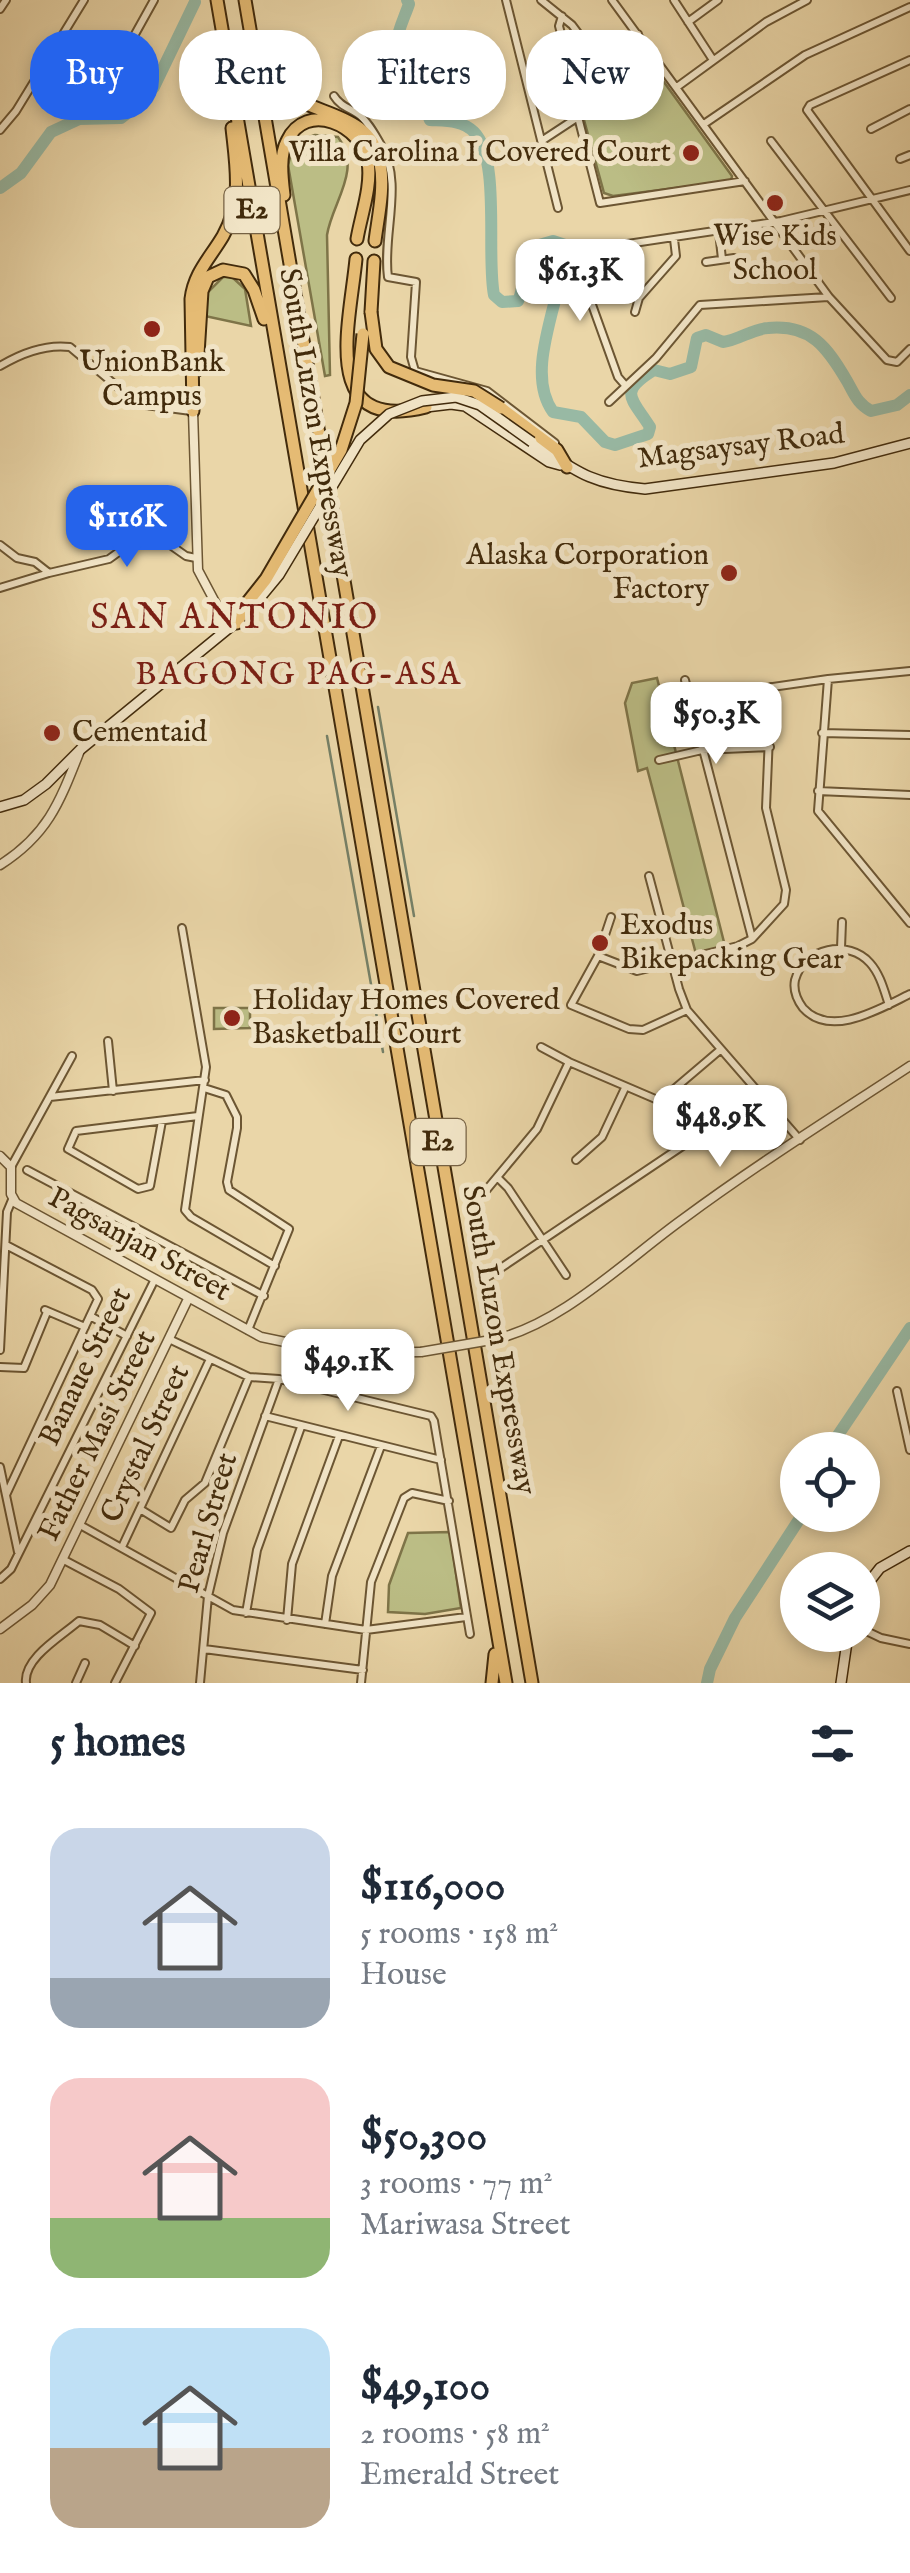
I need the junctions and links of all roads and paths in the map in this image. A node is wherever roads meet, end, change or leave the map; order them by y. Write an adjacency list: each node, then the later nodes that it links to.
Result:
1 (6, 0): 13 (street)
2 (84, 0): 16 (street)
3 (154, 0): 17 (street)
4 (217, 0): 18 (highway, South Luzon Expressway / E2)
5 (246, 0): 47 (highway); 49 (highway, South Luzon Expressway / E2)
6 (506, 0): 34 (street)
7 (541, 0): 14 (street)
8 (612, 0): 19 (street)
9 (674, 0): 15 (street)
10 (718, 0): 15 (street)
11 (808, 0): 20 (street)
12 (910, 7): 31 (street)
13 (0, 9)
14 (562, 16): 14 (street)
15 (688, 22): 20 (street)
16 (65, 30)
17 (137, 30)
18 (223, 30)
19 (635, 30)
20 (713, 60): 23 (street)
21 (910, 60): 40 (street)
22 (664, 70): 23 (street)
23 (676, 87): 31 (street)
24 (30, 88): 33 (street)
25 (334, 96): 64 (street)
26 (910, 110): 32 (street)
27 (232, 120): 66 (highway)
28 (238, 120): 62 (highway, South Luzon Expressway / E2)
29 (575, 120): 34 (street)
30 (579, 120): 38 (street)
31 (704, 124): 38 (street)
32 (871, 128)
33 (0, 130)
34 (543, 140): 41 (street)
35 (771, 141): 42 (street)
36 (910, 155): 37 (street)
37 (900, 159)
38 (745, 181): 43 (street)
39 (910, 190): 40 (street)
40 (870, 199): 42 (street); 51 (street)
41 (558, 208)
42 (822, 211): 43 (street); 59 (street)
43 (772, 221): 44 (street); 58 (street)
44 (719, 232): 45 (street); 54 (street)
45 (674, 238): 48 (street); 60 (street)
46 (357, 239): 49 (highway)
47 (376, 241)
48 (598, 248): 50 (street); 65 (street)
49 (287, 249): 188 (highway, South Luzon Expressway / E2)
50 (574, 252)
51 (910, 252)
52 (734, 258): 54 (street)
53 (356, 259): 68 (highway)
54 (722, 259): 56 (street)
55 (374, 260): 57 (highway)
56 (706, 262)
57 (372, 290): 71 (highway, bridge); 76 (highway, bridge)
58 (830, 296): 61 (street); 65 (street)
59 (891, 298)
60 (635, 312)
61 (910, 348)
62 (277, 361): 66 (highway); 166 (highway, South Luzon Expressway / E2)
63 (0, 366): 69 (street)
64 (425, 376): 68 (street); 71 (street)
65 (625, 385): 67 (street)
66 (193, 396): 69 (highway)
67 (609, 402)
68 (426, 407): 71 (main road)
69 (192, 411): 73 (street)
70 (910, 444): 71 (main road, Magsaysay Road)
71 (570, 469): 76 (main road, Magsaysay Road, bridge)
72 (0, 545): 74 (street)
73 (196, 558): 74 (street); 77 (street)
74 (49, 573): 75 (street)
75 (0, 588)
76 (251, 604): 77 (highway)
77 (235, 624): 87 (main road)
78 (908, 670): 79 (street)
79 (828, 678): 81 (street); 84 (street)
80 (684, 680): 82 (street)
81 (772, 687): 82 (street); 86 (street)
82 (688, 698): 83 (street); 88 (street)
83 (662, 703)
84 (822, 733): 85 (street); 90 (street)
85 (910, 735)
86 (770, 748): 88 (street); 99 (street)
87 (81, 749): 92 (main road); 93 (street)
88 (702, 750): 89 (street); 99 (street)
89 (659, 760)
90 (818, 791): 91 (street); 97 (street)
91 (910, 795)
92 (0, 807)
93 (0, 865)
94 (649, 876): 102 (street)
95 (611, 916): 101 (street)
96 (842, 922): 100 (street)
97 (910, 923)
98 (182, 928): 112 (street)
99 (752, 939): 102 (street)
100 (842, 948): 104 (street); 104 (street)
101 (598, 956): 102 (street); 105 (street)
102 (673, 965): 105 (street)
103 (910, 994): 104 (street)
104 (888, 1005)
105 (687, 1010): 108 (street)
106 (108, 1041): 114 (street)
107 (541, 1047): 110 (street)
108 (720, 1050): 115 (street); 117 (street)
109 (72, 1056): 116 (street)
110 (569, 1062): 113 (street); 126 (street)
111 (909, 1070): 121 (street, Pagsanjan Street)
112 (205, 1084): 114 (street); 118 (street); 131 (street)
113 (626, 1088): 117 (street); 123 (street)
114 (113, 1091): 116 (street)
115 (760, 1094): 120 (street); 121 (street)
116 (50, 1096): 124 (street)
117 (660, 1101): 120 (street)
118 (199, 1116): 119 (street); 131 (street)
119 (162, 1121): 119 (street)
120 (694, 1140): 129 (street)
121 (800, 1140): 139 (street, Pagsanjan Street, bridge)
122 (0, 1156): 124 (street)
123 (576, 1160)
124 (11, 1167): 127 (street)
125 (27, 1170): 135 (street)
126 (497, 1178): 128 (street); 129 (street)
127 (12, 1200): 130 (street); 133 (street, Pagsanjan Street)
128 (478, 1200)
129 (543, 1241): 132 (street); 134 (street)
130 (6, 1244): 137 (street); 142 (street)
131 (275, 1266): 135 (street)
132 (566, 1275)
133 (154, 1278): 136 (street, Pagsanjan Street); 140 (street, Banaue Street)
134 (486, 1278)
135 (264, 1296): 139 (street)
136 (188, 1299): 139 (street, Pagsanjan Street); 141 (street, Father Masi Street)
137 (90, 1316): 138 (street); 140 (street)
138 (85, 1327): 144 (street); 155 (street)
139 (248, 1330)
140 (127, 1336): 161 (street, Banaue Street)
141 (170, 1339): 143 (street); 158 (street, Father Masi Street)
142 (0, 1350)
143 (210, 1359): 145 (street); 157 (street, Crystal Street)
144 (0, 1367)
145 (249, 1376): 146 (street); 157 (street)
146 (279, 1378): 148 (street, Pearl Street); 153 (street)
147 (897, 1391): 152 (street)
148 (265, 1416): 149 (street); 165 (street, Pearl Street)
149 (301, 1428): 150 (street); 167 (street)
150 (340, 1436): 151 (street); 169 (street)
151 (381, 1446): 153 (street); 170 (street)
152 (910, 1450)
153 (441, 1460): 156 (street)
154 (0, 1467): 155 (street)
155 (6, 1495): 161 (street)
156 (448, 1501): 168 (street); 172 (street)
157 (140, 1509): 159 (street, Crystal Street)
158 (80, 1525): 159 (street); 162 (street, Father Masi Street)
159 (122, 1547): 165 (street)
160 (910, 1551): 163 (main road)
161 (18, 1553): 164 (street, Banaue Street)
162 (64, 1560): 171 (street, Father Masi Street); 176 (street)
163 (880, 1568)
164 (0, 1579)
165 (208, 1596): 167 (street); 177 (street, Pearl Street)
166 (494, 1610): 186 (highway); 187 (highway, South Luzon Expressway / E2)
167 (246, 1613): 169 (street)
168 (466, 1617): 172 (street); 173 (street)
169 (286, 1620): 170 (street)
170 (325, 1624): 172 (street)
171 (0, 1629)
172 (366, 1630): 180 (street)
173 (470, 1634)
174 (880, 1637): 175 (street)
175 (910, 1644)
176 (136, 1646): 181 (street); 183 (street)
177 (204, 1650): 180 (street); 184 (street, Pearl Street)
178 (846, 1652): 189 (main road)
179 (86, 1663): 182 (street)
180 (362, 1670): 185 (street)
181 (26, 1683)
182 (76, 1683)
183 (115, 1683)
184 (200, 1683)
185 (360, 1683)
186 (492, 1683)
187 (506, 1683)
188 (535, 1683)
189 (841, 1683)

